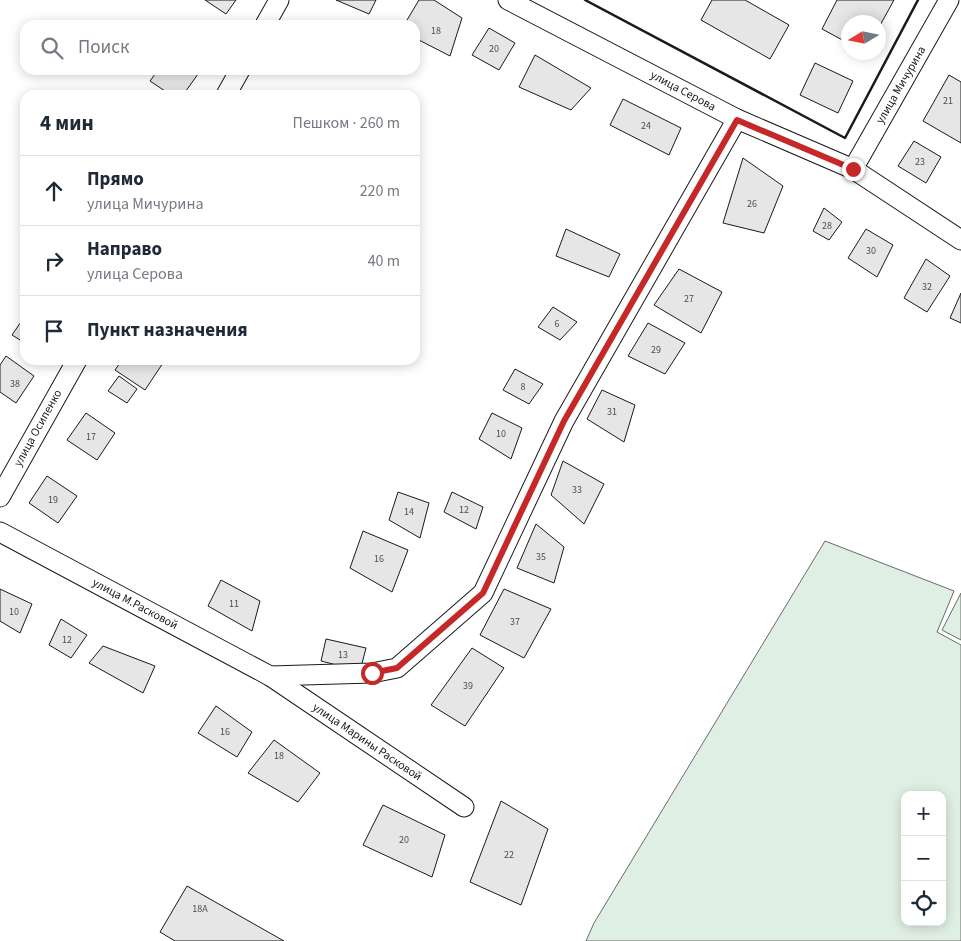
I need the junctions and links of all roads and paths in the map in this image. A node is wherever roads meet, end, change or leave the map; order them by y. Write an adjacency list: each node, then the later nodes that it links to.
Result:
1 (279, 0): 4 (street)
2 (508, 0): 7 (street, улица Серова)
3 (949, 0): 8 (street, улица Мичурина)
4 (268, 20)
5 (237, 75): 6 (street)
6 (229, 90)
7 (737, 120): 8 (street, улица Серова); 13 (street)
8 (853, 169): 9 (street, улица Серова)
9 (961, 240)
10 (74, 365): 11 (street, улица Осипенко)
11 (0, 497)
12 (0, 532): 13 (street, улица М.Расковой)
13 (270, 676): 14 (street, улица Марины Расковой)
14 (464, 807)

